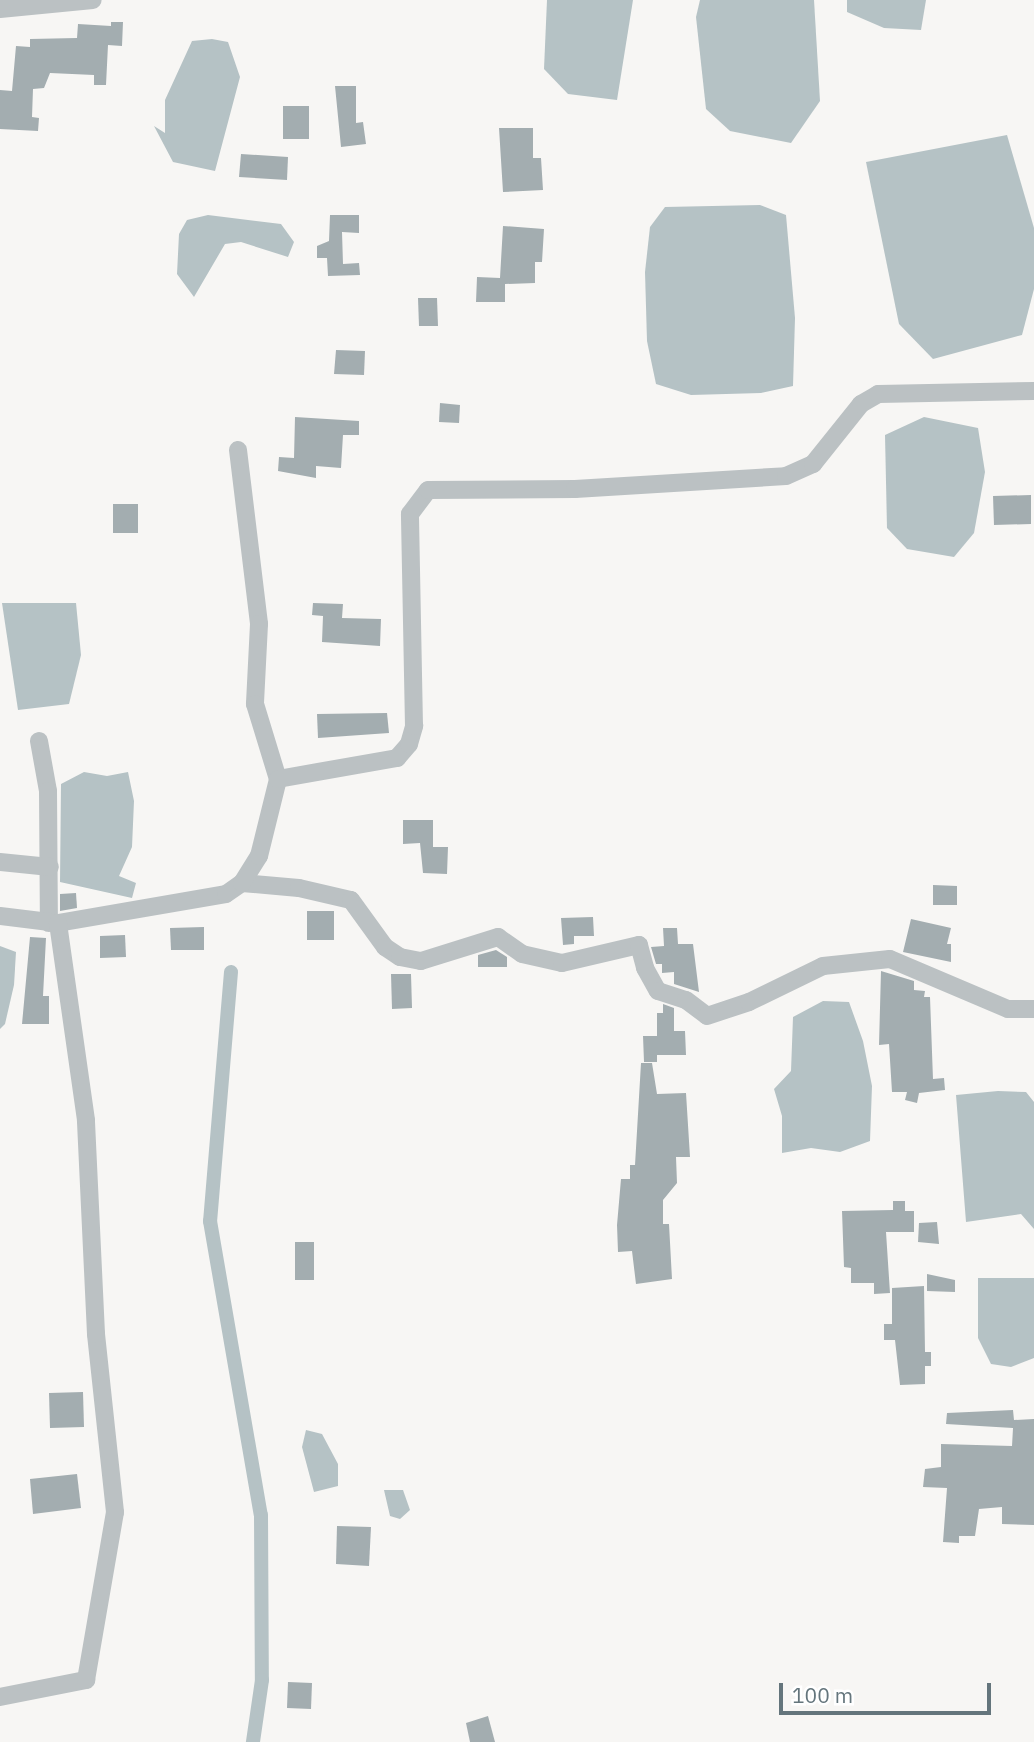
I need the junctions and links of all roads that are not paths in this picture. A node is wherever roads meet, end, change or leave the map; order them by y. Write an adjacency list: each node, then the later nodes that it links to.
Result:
1 (93, 0): 2 (street)
2 (0, 9)
3 (1034, 391): 6 (street)
4 (238, 450): 6 (street)
5 (38, 741): 8 (street)
6 (278, 779): 9 (street)
7 (0, 862): 8 (street)
8 (50, 867): 11 (street)
9 (242, 883): 11 (street); 12 (street)
10 (0, 916): 11 (street)
11 (54, 923): 13 (street)
12 (1034, 1009)
13 (0, 1697)

